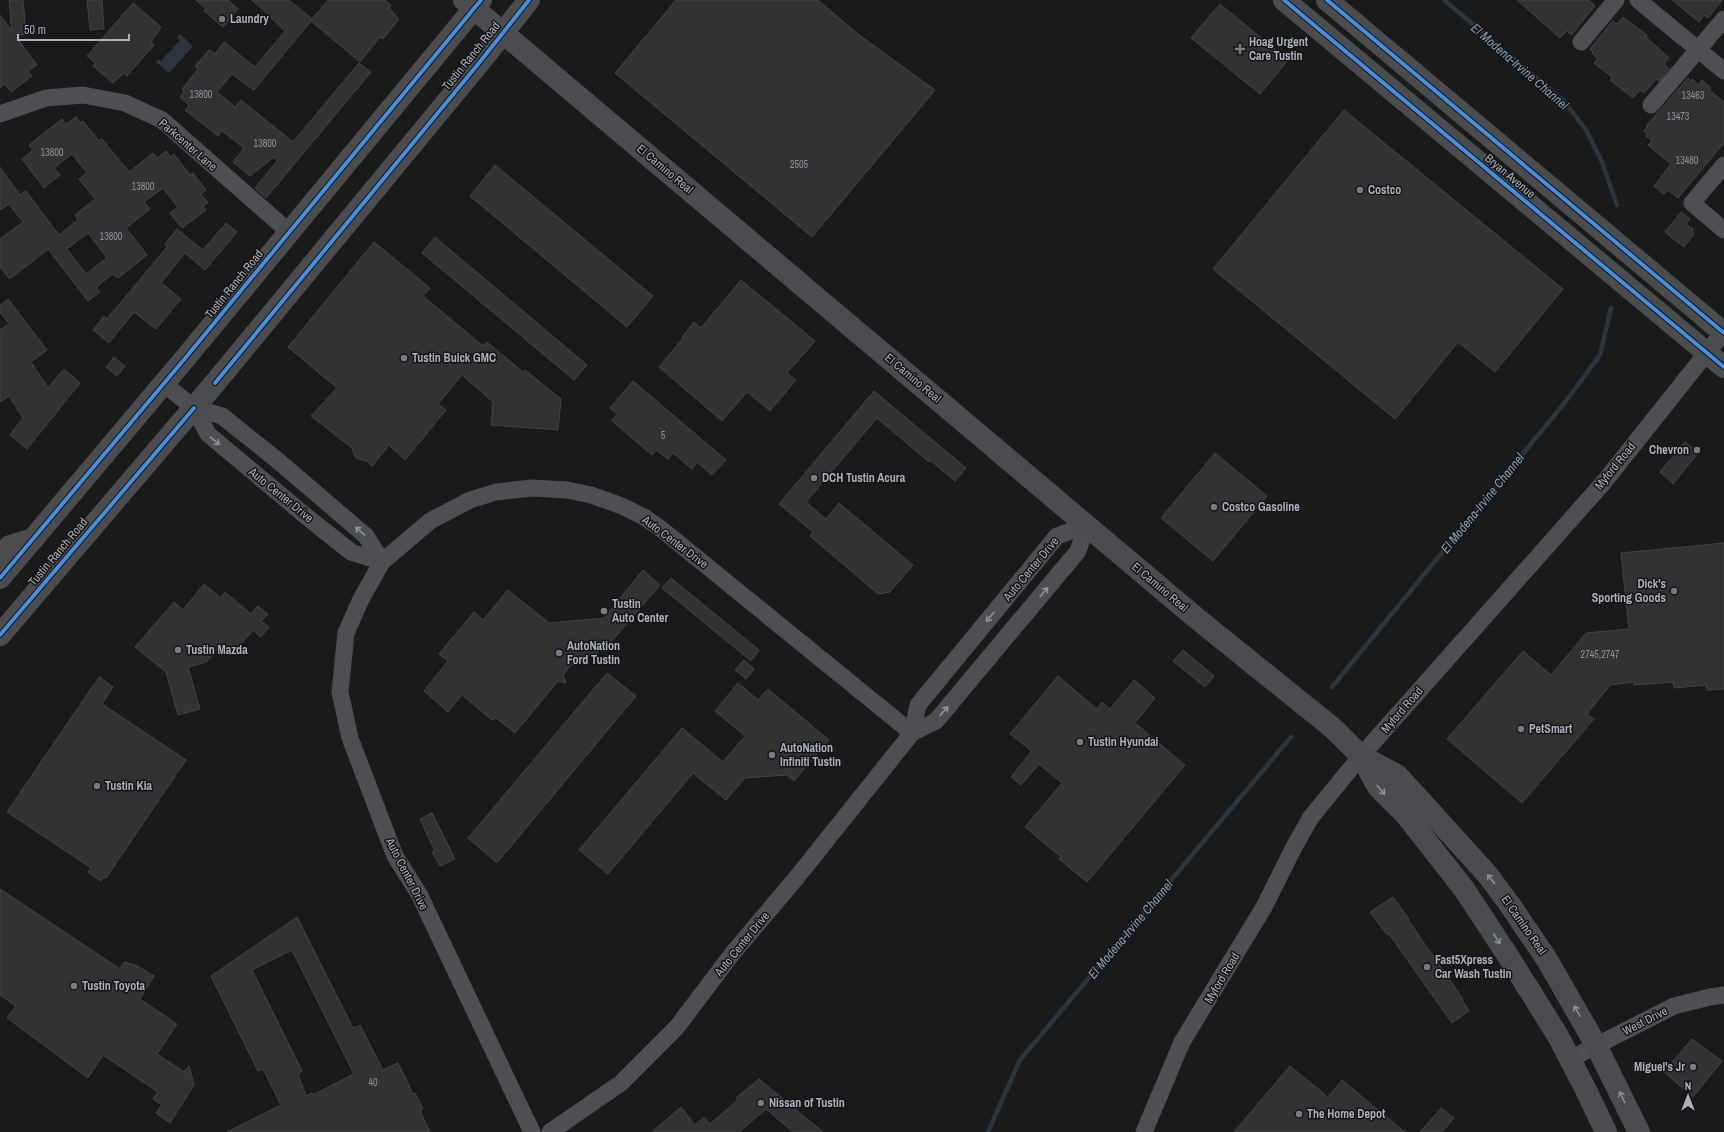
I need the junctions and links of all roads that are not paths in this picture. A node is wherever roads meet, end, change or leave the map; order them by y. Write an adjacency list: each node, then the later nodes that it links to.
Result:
1 (529, 0): 8 (main road, Tustin Ranch Road)
2 (1284, 0): 18 (main road, Bryan Avenue)
3 (1327, 0): 17 (main road, Bryan Avenue)
4 (1616, 0): 9 (street)
5 (1638, 0): 10 (street)
6 (473, 3): 8 (main road, El Camino Real); 16 (main road, Tustin Ranch Road)
7 (1724, 19): 10 (street)
8 (503, 33): 21 (main road, Tustin Ranch Road); 22 (main road, El Camino Real)
9 (1581, 42)
10 (1698, 49): 11 (street); 12 (street)
11 (1724, 71)
12 (1651, 105)
13 (0, 114): 16 (street, Parkcenter Lane)
14 (1724, 165): 15 (street)
15 (1724, 230)
16 (289, 232): 20 (main road, Tustin Ranch Road)
17 (1724, 332): 18 (street, Myford Road)
18 (1706, 352): 19 (main road, Bryan Avenue); 29 (street, Myford Road)
19 (1724, 367)
20 (164, 384): 21 (street, Auto Center Drive); 23 (main road, Tustin Ranch Road)
21 (194, 408): 25 (street, Auto Center Drive, one-way to 21); 25 (street, Auto Center Drive, one-way to 25); 27 (main road, Tustin Ranch Road)
22 (1087, 525): 28 (street, Auto Center Drive, one-way to 22); 28 (street, Auto Center Drive, one-way to 28); 29 (main road, El Camino Real)
23 (33, 539): 24 (highway); 26 (main road, Tustin Ranch Road)
24 (0, 555)
25 (382, 562): 28 (street, Auto Center Drive); 33 (street, Auto Center Drive)
26 (0, 578)
27 (0, 635)
28 (912, 733): 34 (street, Auto Center Drive)
29 (1361, 756): 31 (main road, El Camino Real, one-way to 29); 32 (main road, El Camino Real, one-way to 32); 35 (street, Myford Road)
30 (1724, 995): 31 (street, West Drive)
31 (1596, 1045): 32 (street, West Drive); 37 (main road, El Camino Real, one-way to 31)
32 (1570, 1059): 36 (main road, El Camino Real)
33 (532, 1132)
34 (550, 1132)
35 (1144, 1132)
36 (1606, 1132)
37 (1639, 1132)

